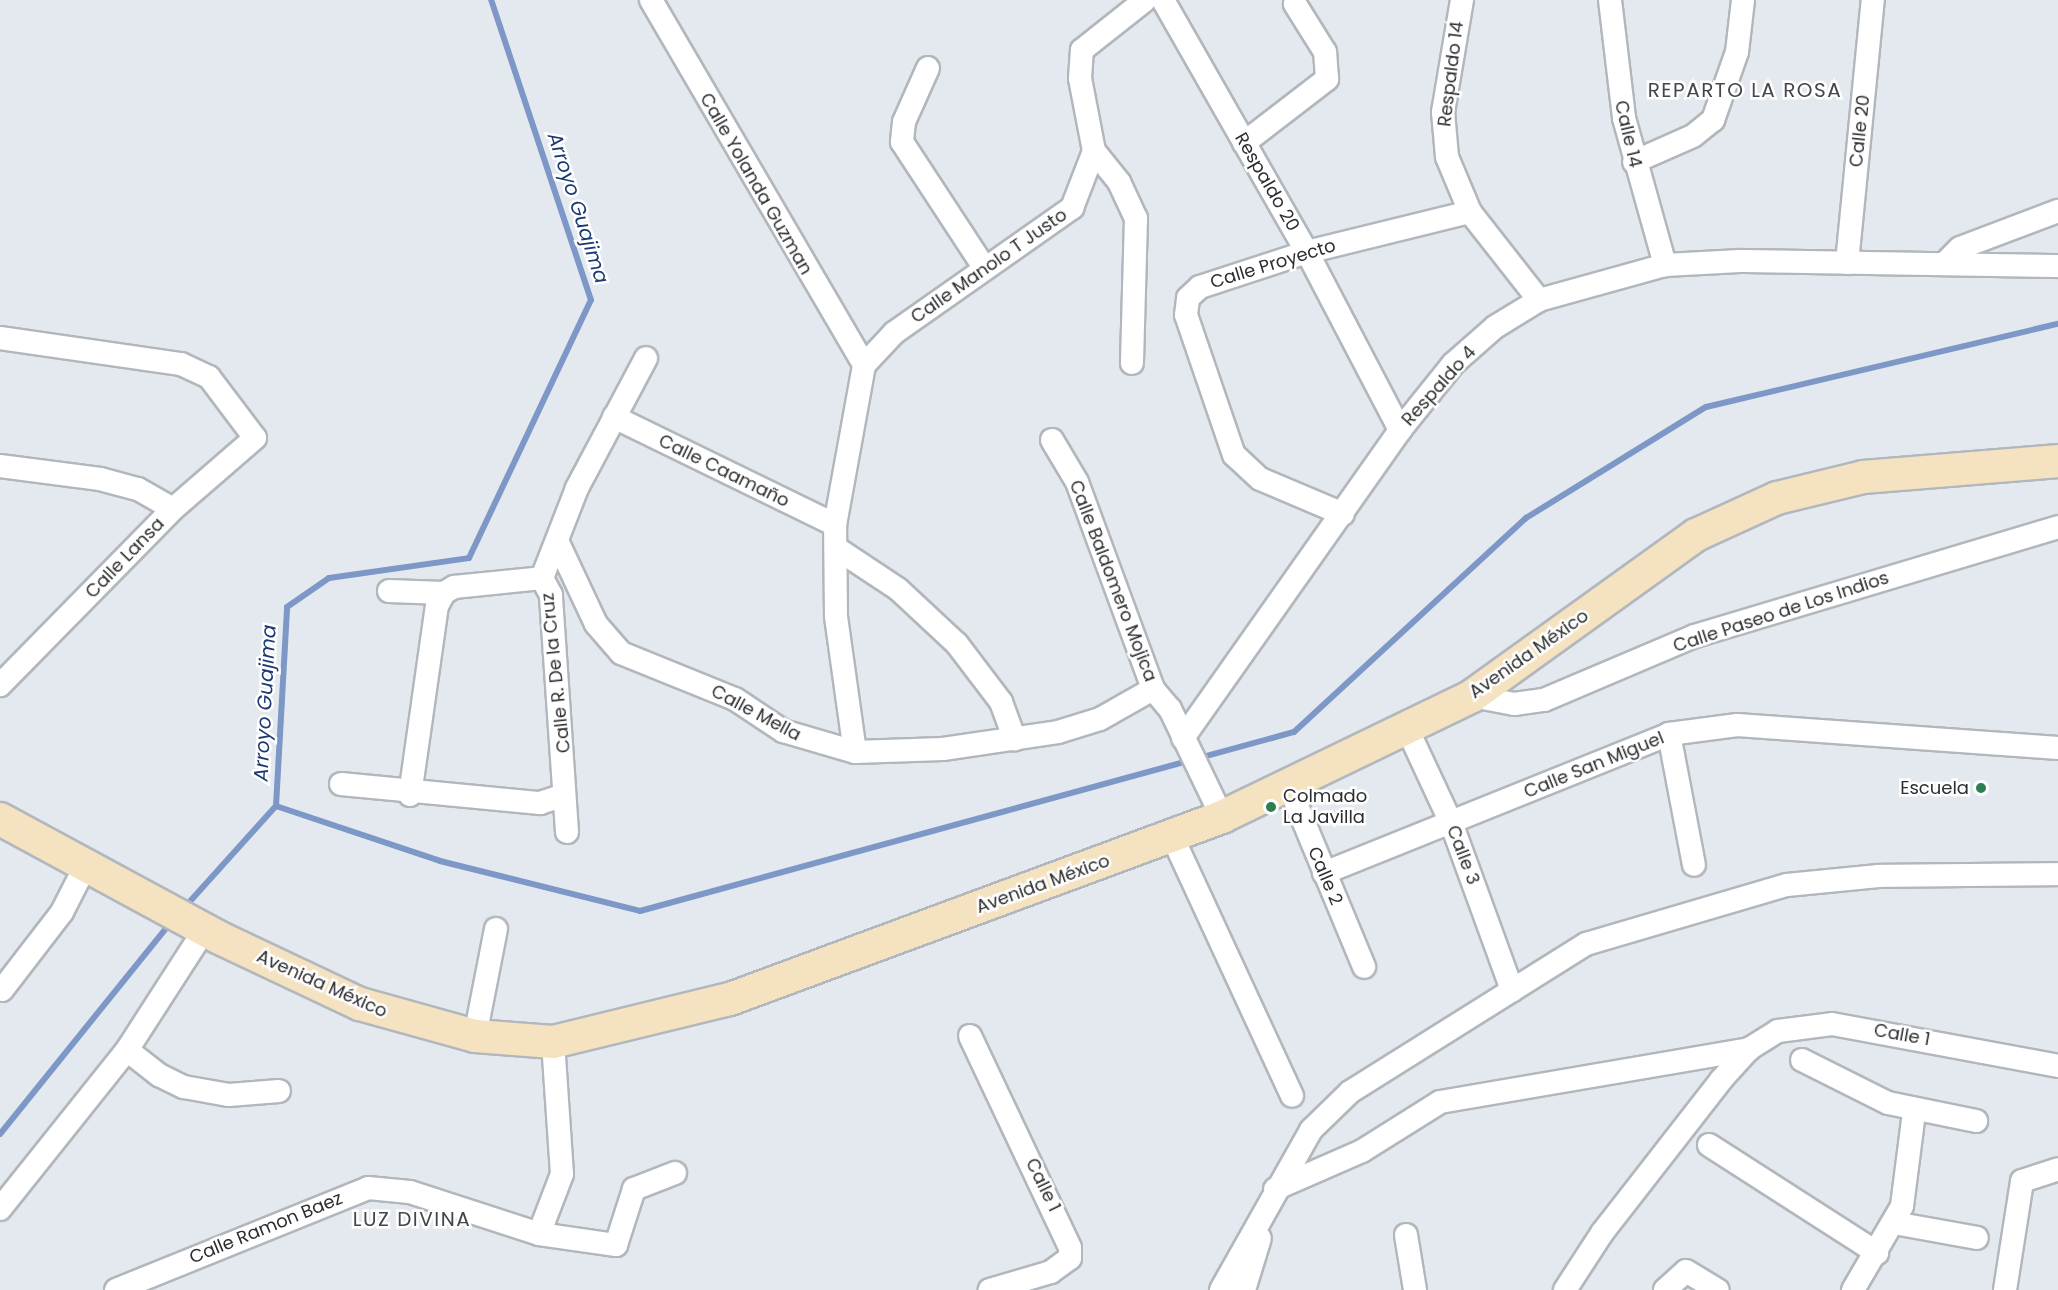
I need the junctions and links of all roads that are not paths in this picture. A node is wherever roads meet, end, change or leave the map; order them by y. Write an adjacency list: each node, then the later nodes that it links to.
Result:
1 (651, 0): 25 (street, Calle Yolanda Guzman)
2 (1144, 0): 11 (street)
3 (1163, 0): 10 (street, Respaldo 20)
4 (1462, 0): 14 (street, Respaldo 14)
5 (1610, 0): 12 (street, Calle 14)
6 (1743, 0): 12 (street)
7 (1873, 0): 16 (street, Calle 20)
8 (1295, 4): 10 (street)
9 (928, 68): 19 (street)
10 (1244, 143): 15 (street, Respaldo 20)
11 (1094, 151): 19 (street, Calle Manolo T Justo); 24 (street)
12 (1634, 162): 18 (street, Calle 14)
13 (2058, 211): 17 (street)
14 (1470, 212): 15 (street, Calle Proyecto); 21 (street, Respaldo 14)
15 (1307, 252): 27 (street, Respaldo 20); 32 (street, Calle Proyecto)
16 (1847, 262): 17 (street, Respaldo 4); 18 (street, Respaldo 4)
17 (1945, 263): 20 (street, Respaldo 4)
18 (1665, 265): 21 (street, Respaldo 4)
19 (983, 266): 25 (street, Calle Manolo T Justo)
20 (2053, 266)
21 (1539, 300): 27 (street, Respaldo 4)
22 (0, 338): 31 (street, Calle Lansa)
23 (646, 358): 26 (street, Calle R. De la Cruz)
24 (1132, 363)
25 (864, 366): 33 (street)
26 (614, 417): 33 (street, Calle Caamaño); 35 (street, Calle R. De la Cruz)
27 (1400, 430): 32 (street, Respaldo 4)
28 (1052, 440): 41 (street, Calle Baldomero Mojica)
29 (2058, 461): 42 (street, Avenida México)
30 (0, 466): 31 (street)
31 (173, 508): 40 (street, Calle Lansa)
32 (1342, 514): 45 (street, Respaldo 4)
33 (835, 525): 36 (street)
34 (2058, 527): 42 (street, Calle Paseo de Los Indios)
35 (559, 545): 37 (street, Calle R. De la Cruz); 48 (street, Calle Mella)
36 (836, 548): 46 (street); 48 (street)
37 (542, 578): 39 (street); 52 (street, Calle R. De la Cruz)
38 (389, 591): 39 (street)
39 (444, 593): 51 (street)
40 (0, 685)
41 (1153, 688): 45 (street, Calle Baldomero Mojica); 46 (street, Calle Mella)
42 (1472, 696): 43 (street, Avenida México)
43 (1405, 724): 50 (street, Avenida México); 55 (street, Calle 3)
44 (1669, 734): 47 (street, Calle San Miguel); 55 (street, Calle San Miguel); 59 (street)
45 (1183, 738): 53 (street, Calle Baldomero Mojica)
46 (1015, 740): 48 (street, Calle Mella)
47 (2058, 748)
48 (855, 752)
49 (341, 784): 51 (street)
50 (1288, 784): 53 (street, Avenida México); 60 (street, Calle 2)
51 (410, 795): 52 (street)
52 (564, 795): 56 (street, Calle R. De la Cruz)
53 (1222, 817): 57 (street, Avenida México)
54 (0, 819): 58 (street, Avenida México)
55 (1452, 825): 60 (street, Calle San Miguel); 66 (street, Calle 3)
56 (567, 832)
57 (1172, 836): 69 (street, Avenida México); 75 (street)
58 (87, 863): 63 (street, Avenida México); 65 (street)
59 (1694, 865)
60 (1324, 873): 64 (street, Calle 2)
61 (2058, 874): 66 (street)
62 (496, 929): 67 (street)
63 (212, 933): 67 (street, Avenida México); 71 (street)
64 (1364, 967)
65 (2, 990)
66 (1512, 990): 81 (street)
67 (475, 1036): 69 (street, Avenida México)
68 (970, 1036): 89 (street, Calle 1)
69 (553, 1042): 84 (street)
70 (1749, 1049): 73 (street, Calle 1); 81 (street); 93 (street)
71 (127, 1050): 74 (street); 82 (street)
72 (1802, 1060): 76 (street)
73 (2058, 1066)
74 (279, 1091)
75 (1292, 1096)
76 (1914, 1112): 77 (street); 83 (street)
77 (1976, 1121)
78 (1709, 1144): 87 (street)
79 (2058, 1169): 97 (street)
80 (675, 1173): 84 (street, Calle Ramon Baez)
81 (1276, 1185): 90 (street); 91 (street)
82 (0, 1209)
83 (1894, 1223): 86 (street); 87 (street)
84 (539, 1234): 88 (street, Calle Ramon Baez)
85 (1406, 1235): 92 (street)
86 (1977, 1238)
87 (1877, 1253): 96 (street)
88 (116, 1290)
89 (990, 1290)
90 (1221, 1290)
91 (1244, 1290)
92 (1415, 1290)
93 (1565, 1290)
94 (1665, 1290): 95 (street)
95 (1718, 1290)
96 (1853, 1290)
97 (2005, 1290)

